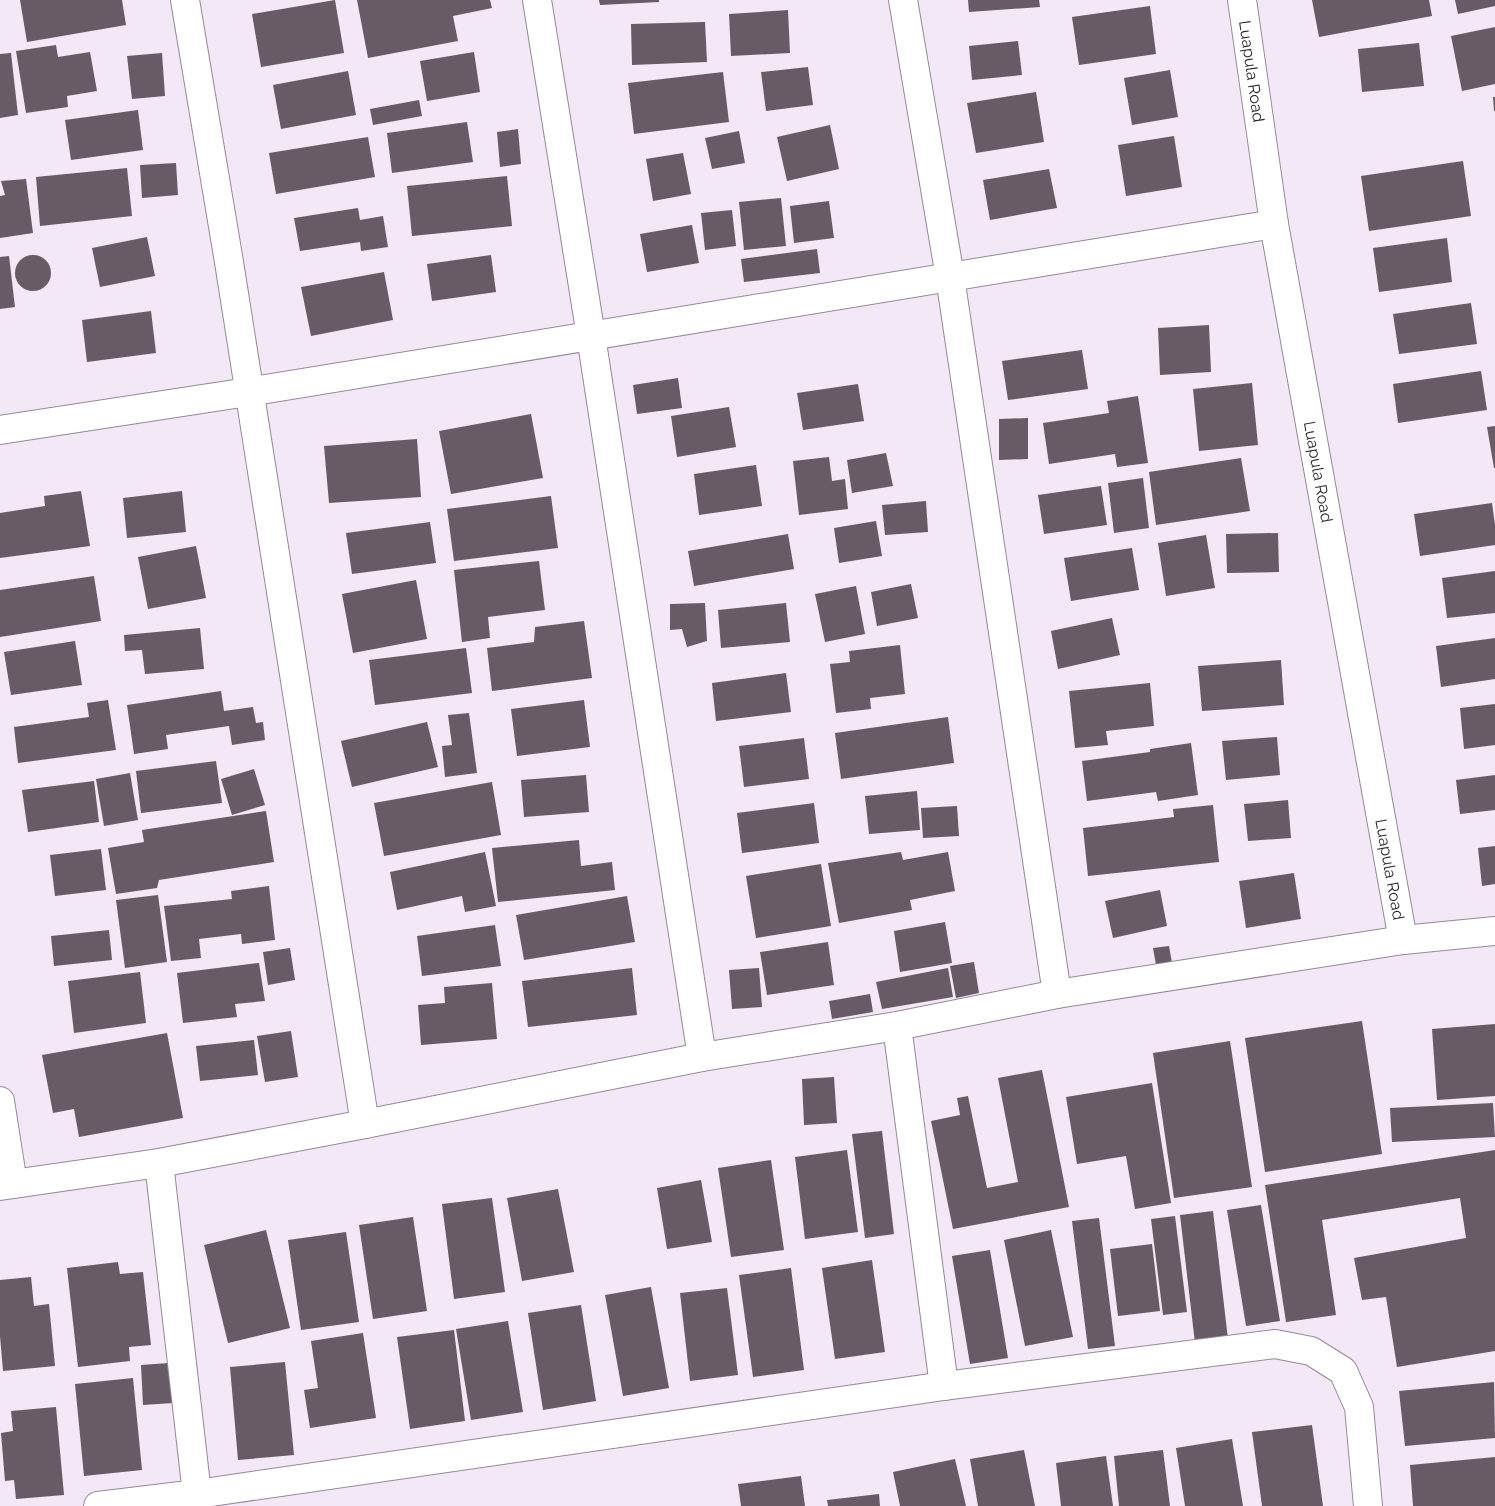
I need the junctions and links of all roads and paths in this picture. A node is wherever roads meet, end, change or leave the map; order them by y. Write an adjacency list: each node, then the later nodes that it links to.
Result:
1 (185, 0): 8 (street)
2 (537, 0): 7 (street)
3 (903, 0): 6 (street)
4 (1242, 0): 5 (street, Luapula Road)
5 (1274, 224): 6 (street); 11 (street, Luapula Road)
6 (950, 277): 7 (street); 12 (street)
7 (591, 336): 8 (street); 14 (street)
8 (248, 392): 9 (street); 16 (street)
9 (0, 430)
10 (1495, 931): 11 (street)
11 (1402, 940): 12 (street)
12 (1057, 994): 13 (street)
13 (897, 1026): 14 (street); 19 (street)
14 (702, 1057): 16 (street)
15 (0, 1101): 18 (street)
16 (365, 1124): 17 (street)
17 (159, 1163): 18 (street); 20 (street)
18 (6, 1185)
19 (944, 1386): 20 (street); 22 (street)
20 (197, 1494): 21 (street)
21 (98, 1506)
22 (1368, 1506)

